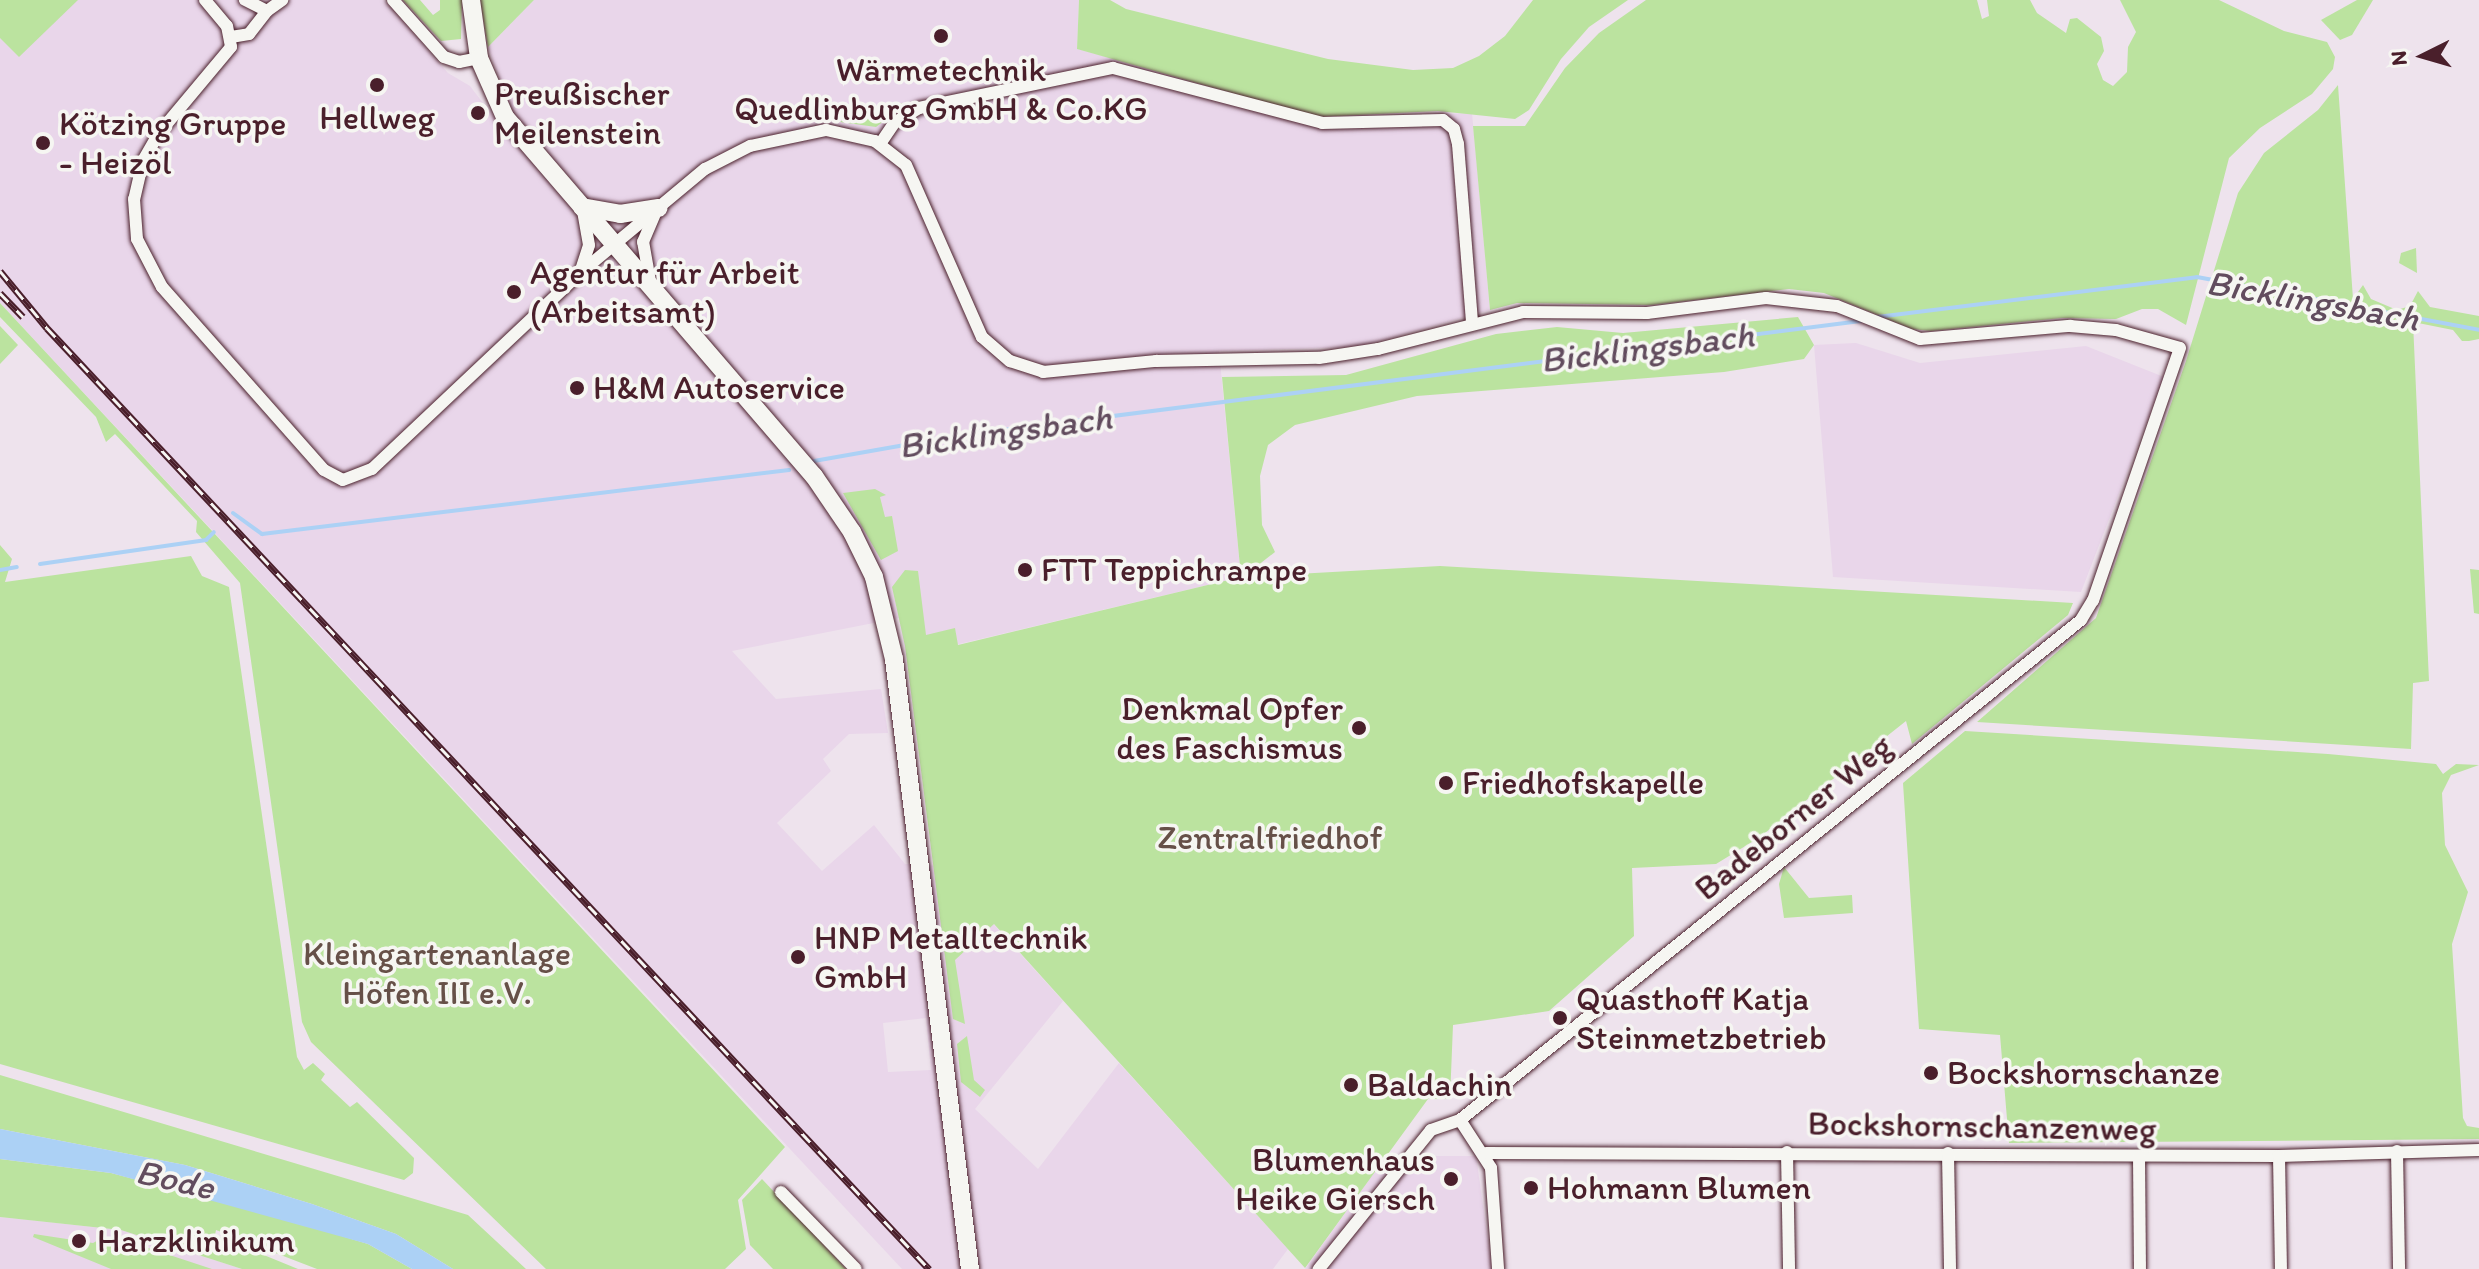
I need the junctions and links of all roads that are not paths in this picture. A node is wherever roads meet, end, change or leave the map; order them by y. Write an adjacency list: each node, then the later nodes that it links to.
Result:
1 (225, 0): 6 (street)
2 (245, 0): 7 (street)
3 (282, 0): 7 (street)
4 (393, 0): 9 (street)
5 (471, 0): 9 (main road)
6 (208, 3): 8 (street)
7 (267, 11): 8 (street)
8 (231, 37): 14 (street)
9 (479, 58): 11 (main road)
10 (880, 144): 12 (street); 16 (street); 16 (street)
11 (582, 207): 12 (main road); 13 (main road); 14 (street)
12 (659, 208): 13 (street); 15 (street)
13 (615, 244): 14 (street); 15 (main road)
14 (580, 273)
15 (651, 284): 27 (main road)
16 (1472, 322): 17 (street, Badeborner Weg)
17 (1460, 1120): 21 (street); 28 (street, Badeborner Weg)
18 (2479, 1150): 19 (street, Bockshornschanzenweg)
19 (2397, 1151): 24 (street, Bockshornschanzenweg); 34 (street)
20 (1787, 1152): 21 (street, Bockshornschanzenweg); 22 (street, Bockshornschanzenweg); 30 (street)
21 (1486, 1153): 29 (street)
22 (1948, 1153): 23 (street, Bockshornschanzenweg); 31 (street)
23 (2139, 1156): 24 (street, Bockshornschanzenweg); 32 (street)
24 (2279, 1156): 33 (street)
25 (781, 1192): 26 (street)
26 (856, 1269)
27 (970, 1269)
28 (1319, 1269)
29 (1498, 1269)
30 (1789, 1269)
31 (1950, 1269)
32 (2140, 1269)
33 (2281, 1269)
34 (2399, 1269)

